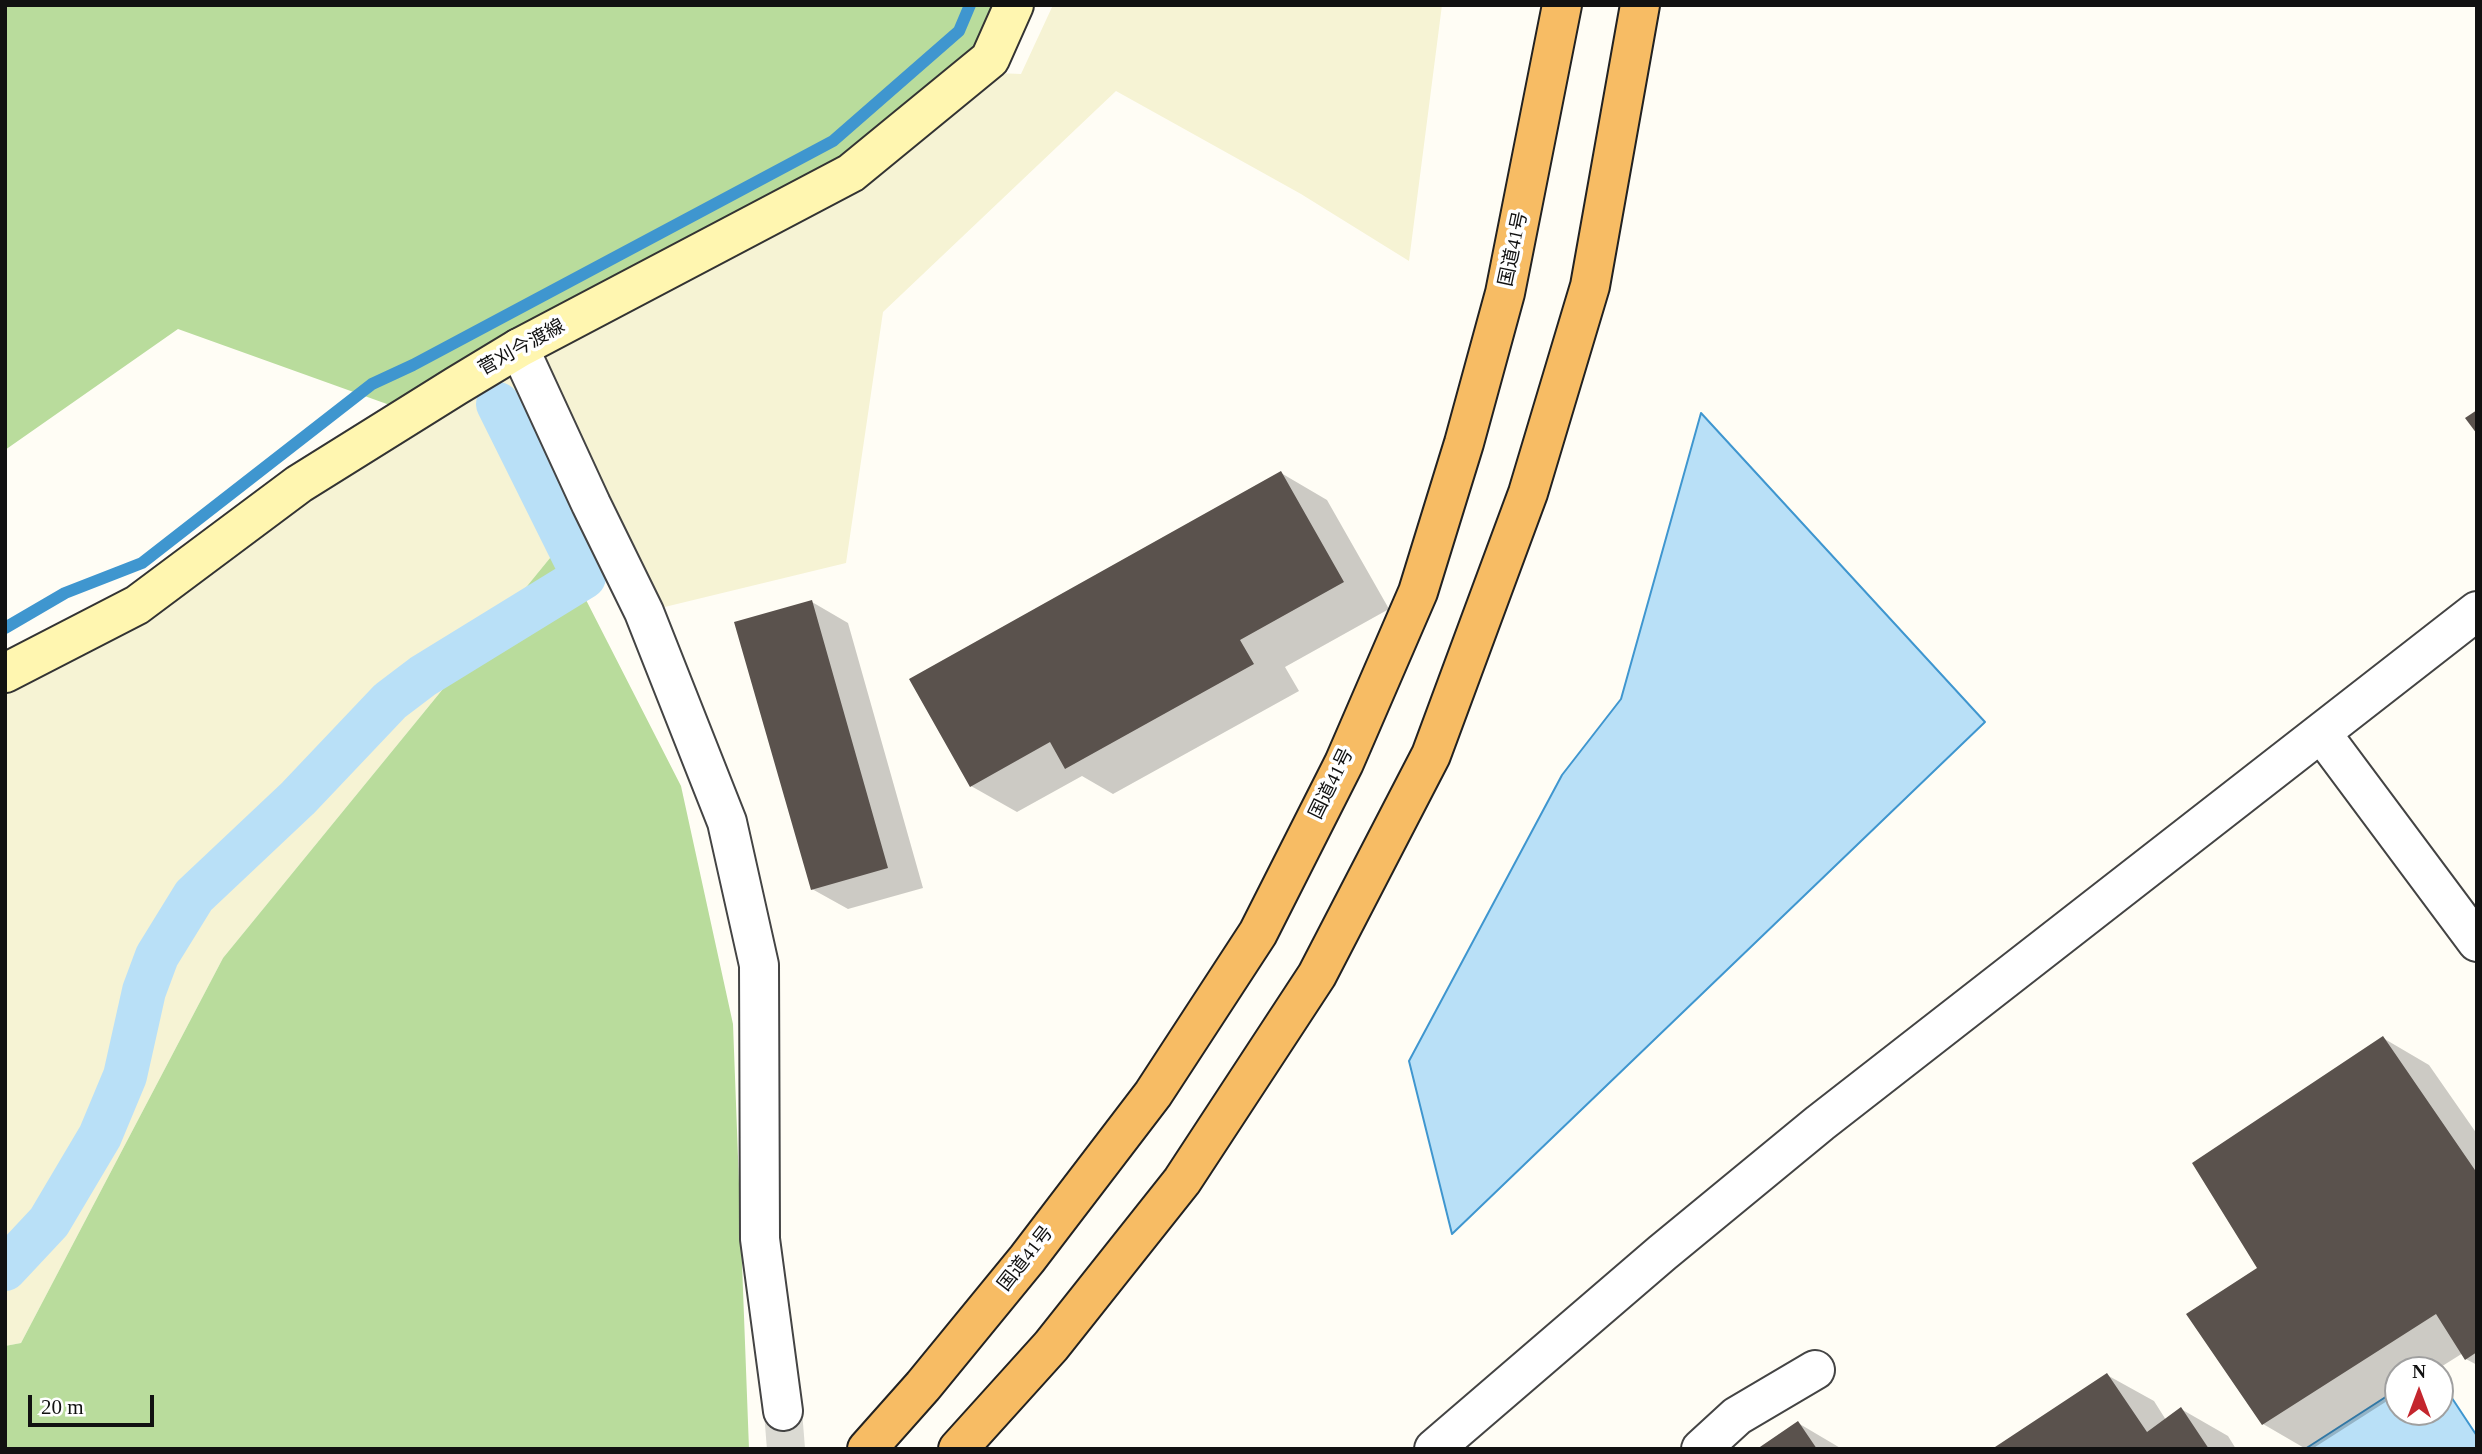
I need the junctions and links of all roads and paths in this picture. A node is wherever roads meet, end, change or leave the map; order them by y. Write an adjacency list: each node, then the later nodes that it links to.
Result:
1 (1014, 5): 4 (main road, 菅刈今渡線)
2 (1562, 5): 11 (highway, 国道41号)
3 (1640, 5): 12 (highway)
4 (519, 348): 6 (main road, 菅刈今渡線); 10 (street)
5 (2477, 611): 7 (street)
6 (5, 673)
7 (2322, 734): 8 (street); 13 (street)
8 (2477, 942)
9 (1815, 1370): 14 (street)
10 (783, 1411)
11 (867, 1449)
12 (958, 1449)
13 (1434, 1449)
14 (1701, 1449)

